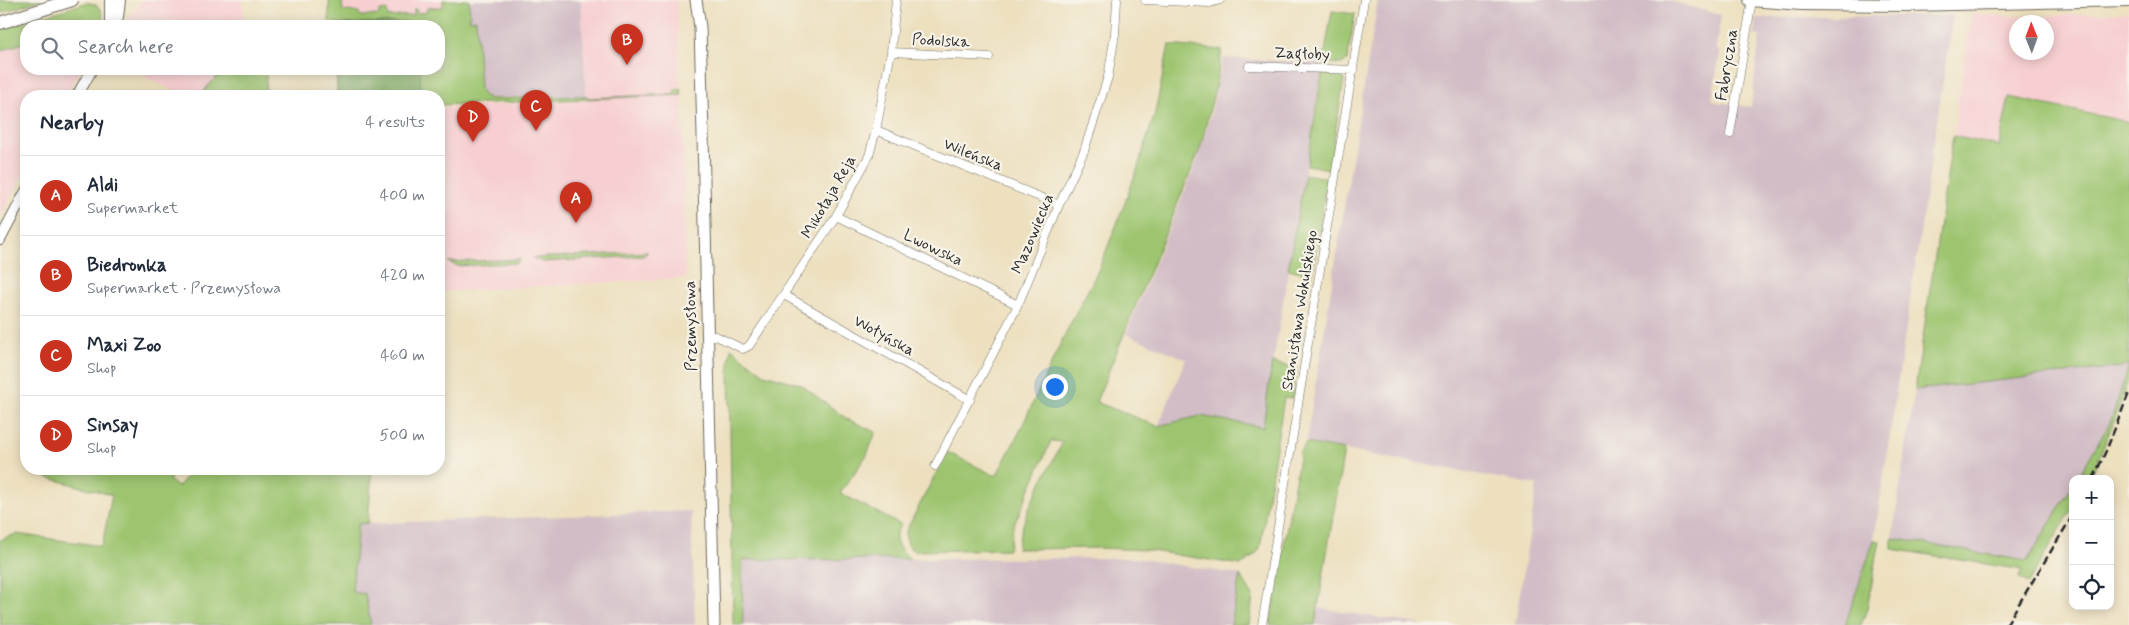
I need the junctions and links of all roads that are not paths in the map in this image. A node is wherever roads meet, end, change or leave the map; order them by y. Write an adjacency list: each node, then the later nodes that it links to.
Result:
1 (72, 0): 15 (main road)
2 (110, 0): 13 (street)
3 (120, 0): 14 (street)
4 (696, 0): 16 (main road, Przemysłowa)
5 (704, 0): 16 (main road, Przemysłowa)
6 (896, 0): 17 (street, Mikołaja Reja)
7 (1116, 0): 26 (street, Mazowiecka)
8 (1145, 0): 9 (street)
9 (1220, 0)
10 (1364, 0): 20 (street, Stanisława Wokulskiego)
11 (1751, 0): 12 (main road); 24 (street, Fabryczna)
12 (2129, 0)
13 (111, 20)
14 (116, 20)
15 (0, 23)
16 (700, 27): 31 (main road, Przemysłowa)
17 (891, 52): 18 (street, Podolska); 23 (street, Mikołaja Reja)
18 (989, 57)
19 (1249, 66): 20 (street, Zagłoby)
20 (1354, 70): 35 (street, Stanisława Wokulskiego)
21 (89, 75): 22 (street)
22 (80, 90)
23 (876, 130): 26 (street, Wileńska); 27 (street, Mikołaja Reja)
24 (1730, 134)
25 (20, 202): 28 (street)
26 (1059, 205): 30 (street, Mazowiecka)
27 (836, 216): 29 (street, Mikołaja Reja); 30 (street, Lwowska)
28 (0, 240)
29 (784, 296): 31 (street, Mikołaja Reja); 32 (street, Wołyńska)
30 (1018, 305): 32 (street, Mazowiecka)
31 (707, 336): 34 (main road, Przemysłowa)
32 (970, 400): 33 (street, Mazowiecka)
33 (936, 466)
34 (714, 625)
35 (1262, 625)

